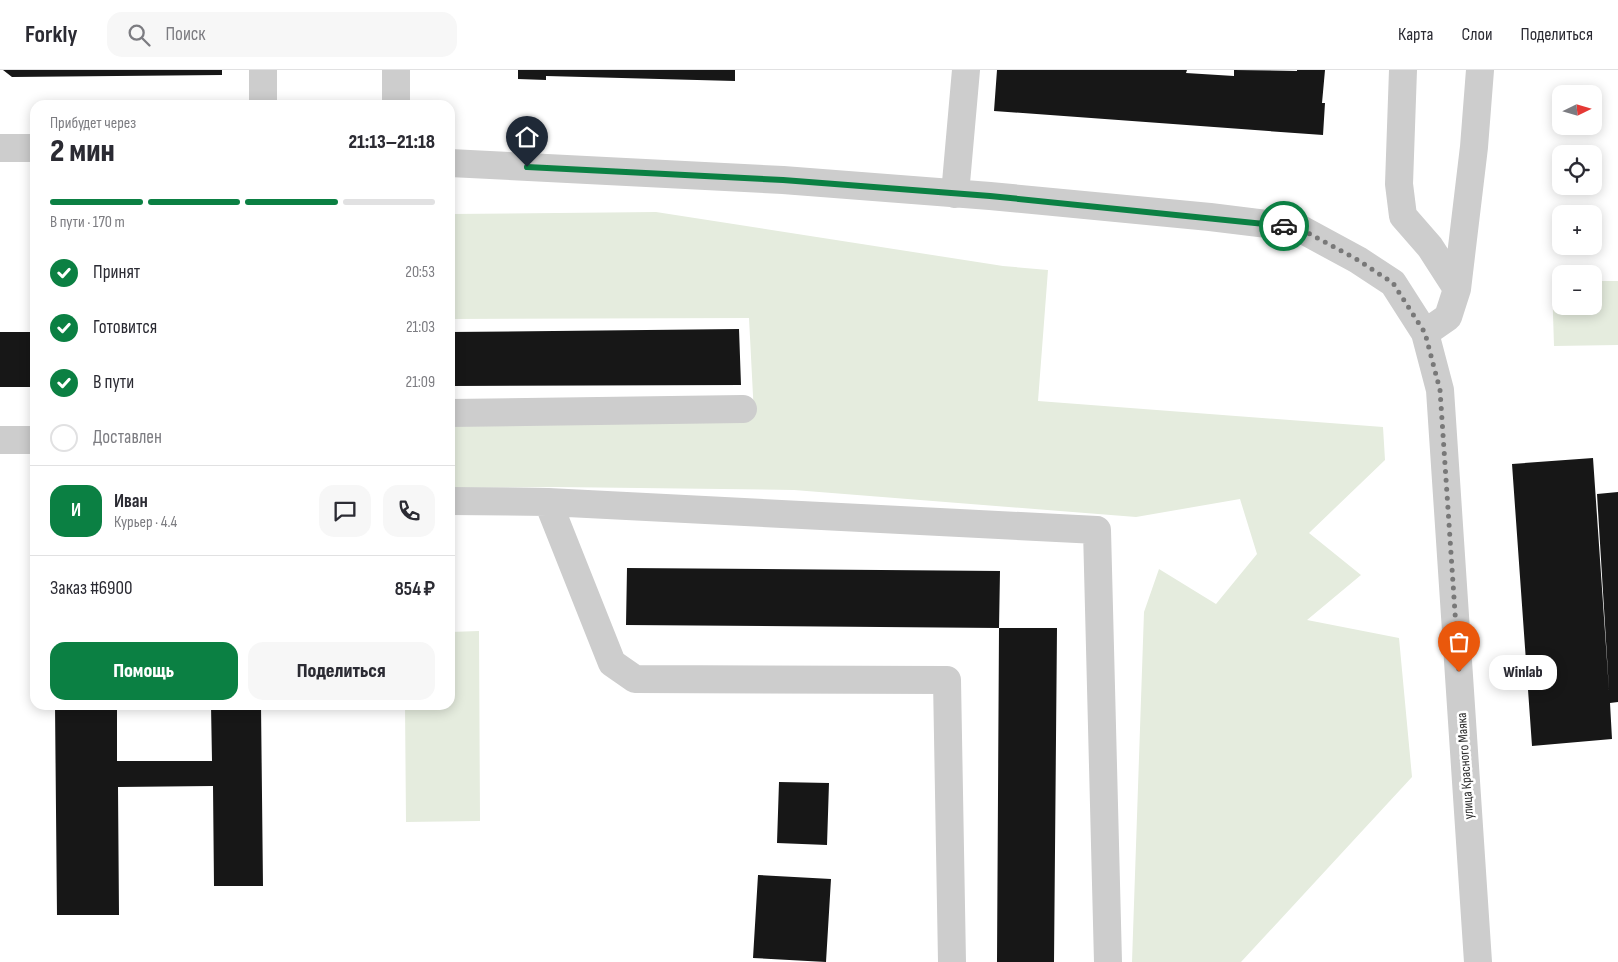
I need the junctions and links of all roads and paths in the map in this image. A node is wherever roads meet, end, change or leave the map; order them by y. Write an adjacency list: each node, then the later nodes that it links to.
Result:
1 (263, 70): 6 (street)
2 (396, 70): 7 (street)
3 (966, 70): 11 (street)
4 (1403, 70): 12 (street)
5 (1480, 70): 12 (street)
6 (263, 100)
7 (396, 100)
8 (0, 148): 9 (street)
9 (30, 148)
10 (455, 163): 11 (street, улица Красного Маяка)
11 (955, 194): 13 (street, улица Красного Маяка)
12 (1457, 289): 13 (street)
13 (1425, 333): 22 (street, улица Красного Маяка)
14 (743, 409): 15 (street)
15 (455, 413)
16 (0, 440): 17 (street)
17 (30, 440)
18 (455, 501): 19 (street)
19 (548, 502): 20 (street); 21 (street)
20 (952, 962)
21 (1108, 962)
22 (1478, 962)

